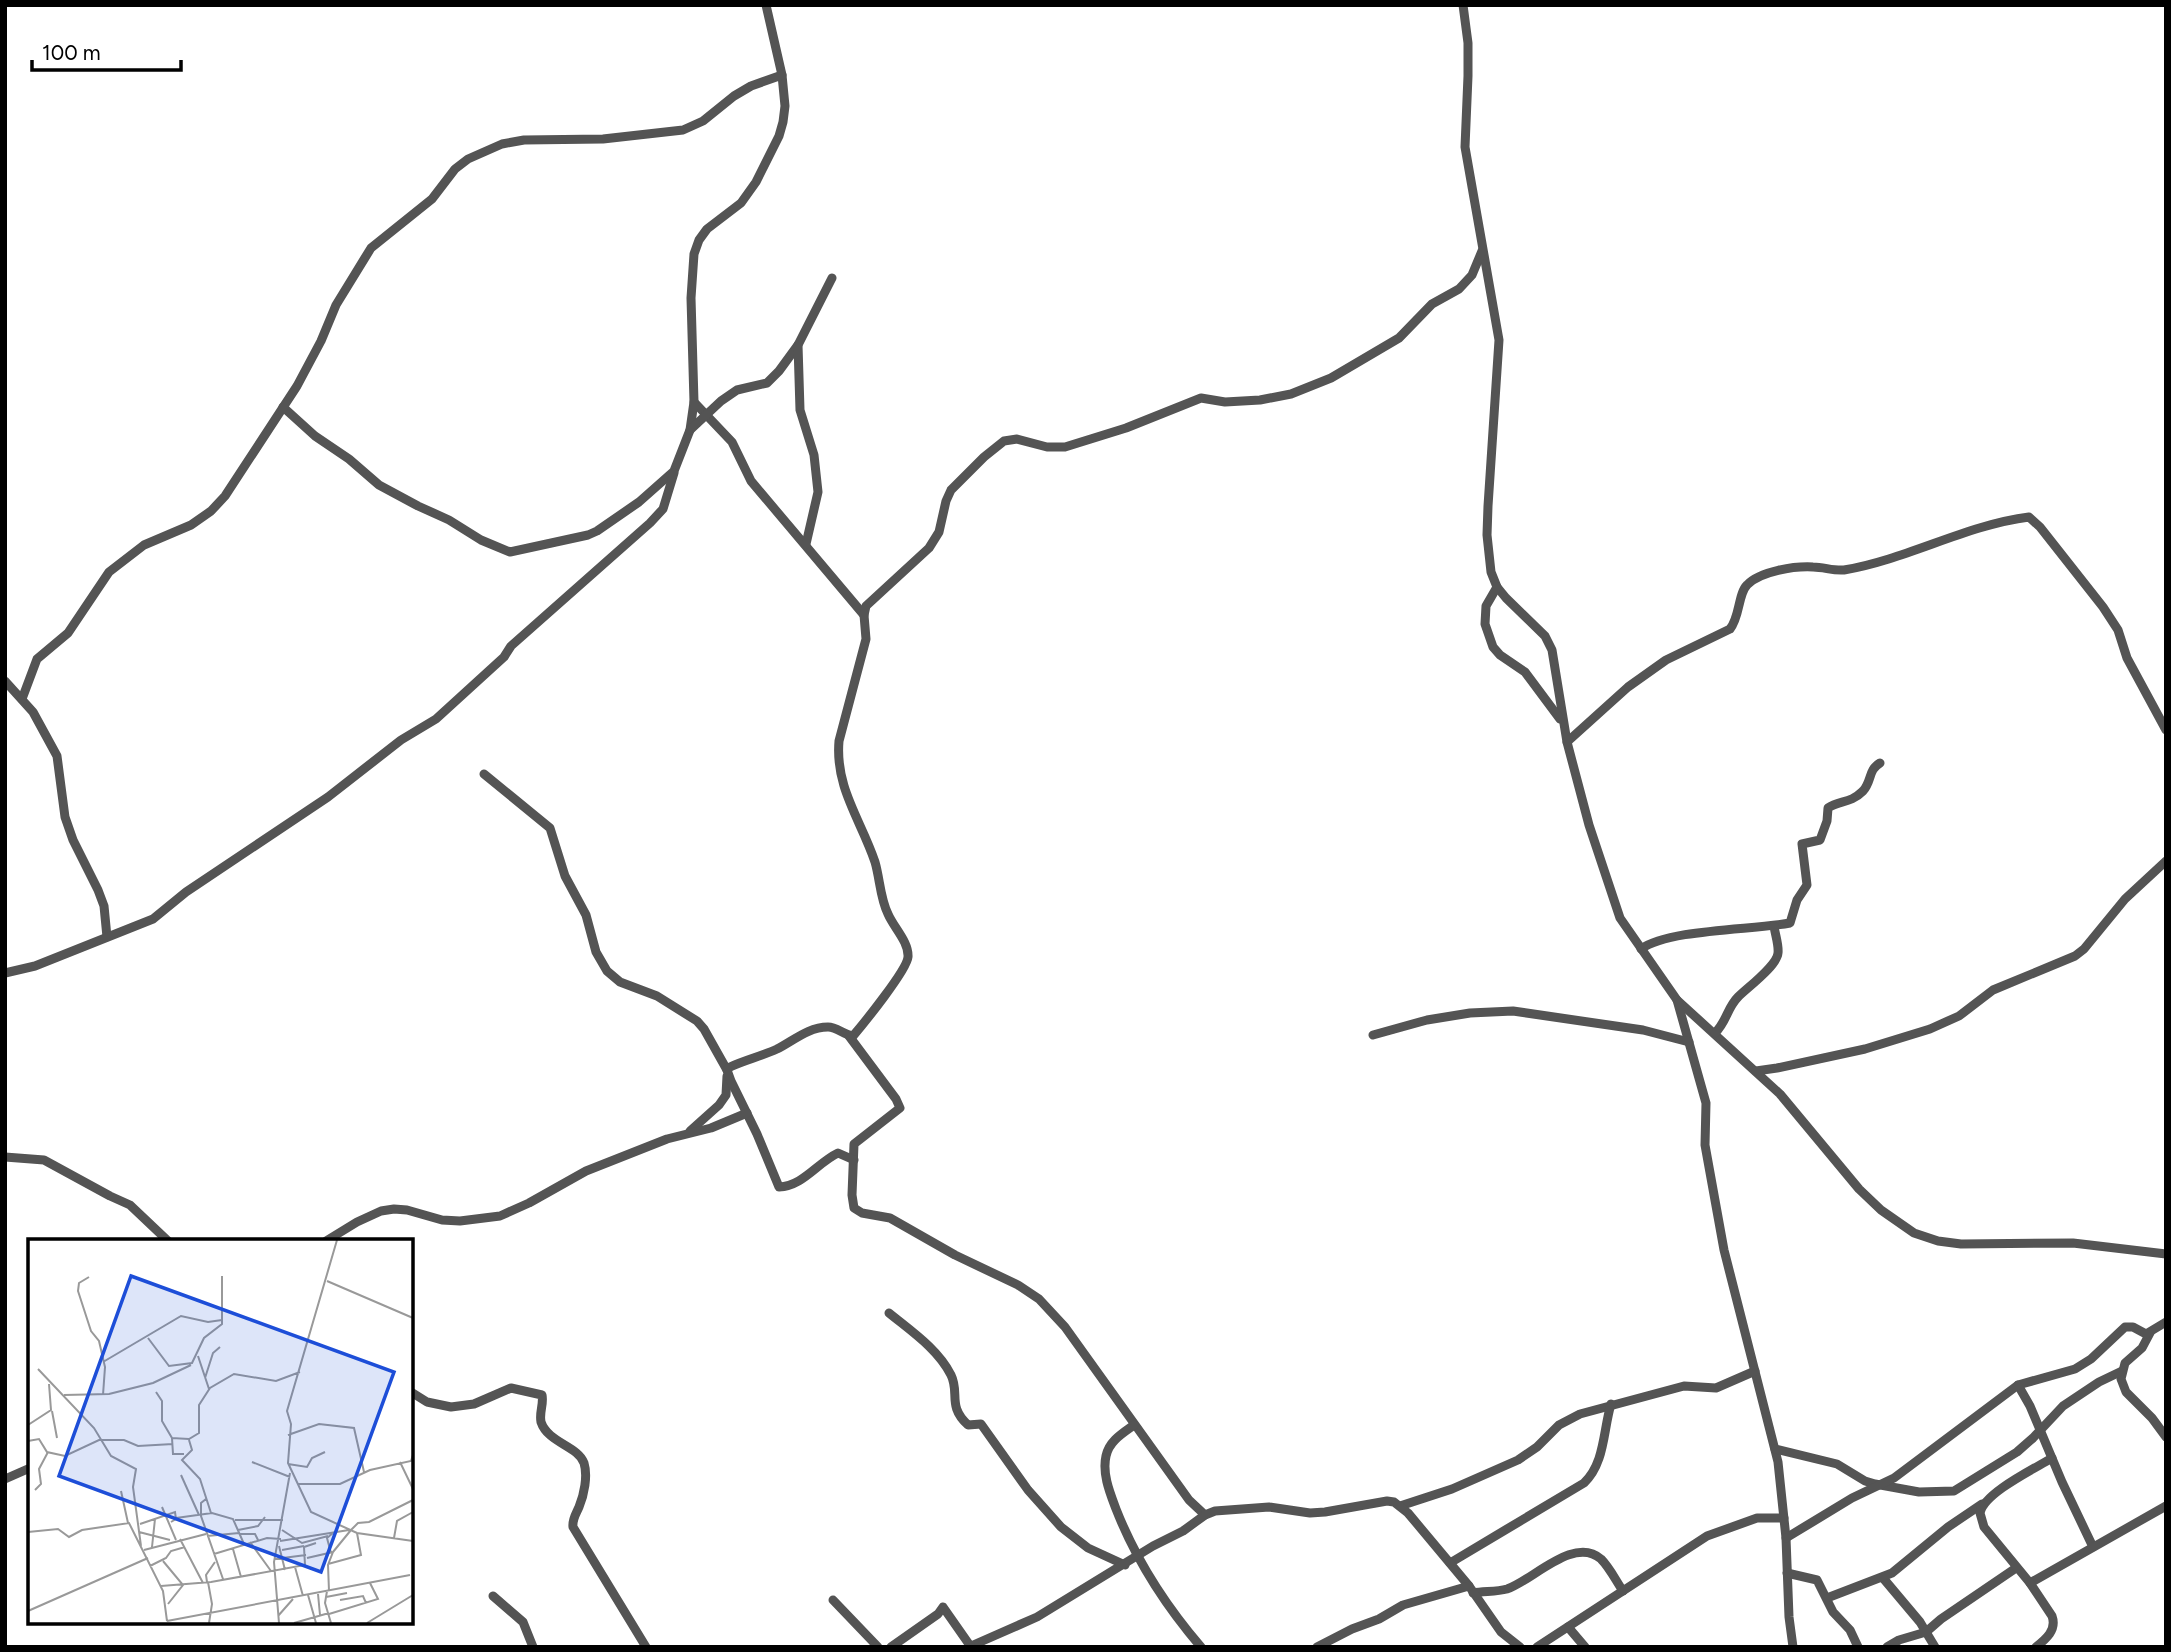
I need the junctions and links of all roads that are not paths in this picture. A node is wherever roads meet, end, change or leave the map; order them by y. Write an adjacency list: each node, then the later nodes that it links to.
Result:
1 (766, 5): 3 (street)
2 (1463, 5): 4 (street)
3 (782, 75): 7 (street); 8 (street)
4 (1483, 250): 13 (street); 14 (street)
5 (832, 278): 6 (street)
6 (798, 345): 9 (street); 12 (street)
7 (694, 402): 9 (street); 10 (street)
8 (283, 407): 11 (street); 16 (street)
9 (707, 416): 10 (street); 12 (street)
10 (691, 430): 11 (street)
11 (674, 471): 24 (street)
12 (806, 544): 14 (street)
13 (1497, 587): 17 (street); 17 (street)
14 (864, 615): 32 (street)
15 (5, 681): 16 (street)
16 (22, 699): 24 (street)
17 (1562, 723): 19 (street)
18 (2166, 730): 19 (street)
19 (1567, 742): 25 (street)
20 (1880, 763): 23 (street)
21 (484, 774): 35 (street)
22 (2166, 861): 34 (street)
23 (1774, 926): 25 (street); 30 (street)
24 (107, 937): 26 (street)
25 (1641, 949): 27 (street)
26 (5, 973)
27 (1677, 1000): 28 (street); 29 (street)
28 (1702, 1021): 29 (street); 30 (street)
29 (1686, 1031): 33 (street)
30 (1715, 1033): 34 (street)
31 (1373, 1035): 33 (street)
32 (849, 1036): 35 (street); 39 (street)
33 (1689, 1042): 46 (street)
34 (1756, 1071): 42 (street)
35 (727, 1072): 36 (street); 37 (street)
36 (747, 1113): 37 (street); 39 (street)
37 (687, 1133): 41 (street)
38 (5, 1157): 40 (street)
39 (854, 1160): 51 (street)
40 (166, 1239)
41 (329, 1239)
42 (2166, 1254)
43 (889, 1313): 68 (street)
44 (2166, 1322): 45 (street)
45 (2150, 1333): 47 (street); 48 (street)
46 (1755, 1371): 50 (street); 54 (street)
47 (2122, 1371): 52 (street); 53 (street)
48 (2018, 1385): 52 (street); 58 (street)
49 (413, 1393): 82 (street)
50 (1611, 1404): 60 (street); 67 (street)
51 (1134, 1425): 62 (street); 66 (street)
52 (2040, 1430): 55 (street); 58 (street)
53 (2166, 1437)
54 (1775, 1449): 58 (street); 63 (street)
55 (2052, 1458): 59 (street); 65 (street)
56 (28, 1469): 57 (street)
57 (5, 1479)
58 (1878, 1485): 64 (street)
59 (1985, 1503): 69 (street); 71 (street)
60 (1400, 1506): 62 (street); 67 (street)
61 (2166, 1506): 65 (street)
62 (1205, 1515): 66 (street)
63 (1784, 1518): 64 (street); 74 (street)
64 (1786, 1538): 70 (street)
65 (2093, 1547): 72 (street)
66 (1137, 1558): 68 (street); 85 (street)
67 (1450, 1563): 73 (street)
68 (1125, 1564): 80 (street)
69 (2016, 1568): 72 (street); 79 (street)
70 (1787, 1573): 76 (street); 90 (street)
71 (1883, 1578): 76 (street); 79 (street)
72 (2030, 1583): 94 (street)
73 (1471, 1590): 74 (street); 86 (street); 87 (street)
74 (1623, 1591): 78 (street)
75 (493, 1596): 81 (street)
76 (1826, 1598): 91 (street)
77 (832, 1600): 83 (street)
78 (1567, 1627): 88 (street); 89 (street)
79 (1926, 1632): 92 (street); 93 (street)
80 (971, 1646): 84 (street)
81 (533, 1647)
82 (646, 1647)
83 (878, 1647)
84 (891, 1647)
85 (1201, 1647)
86 (1317, 1647)
87 (1520, 1647)
88 (1537, 1647)
89 (1585, 1647)
90 (1793, 1647)
91 (1858, 1647)
92 (1887, 1647)
93 (1935, 1647)
94 (2036, 1647)

